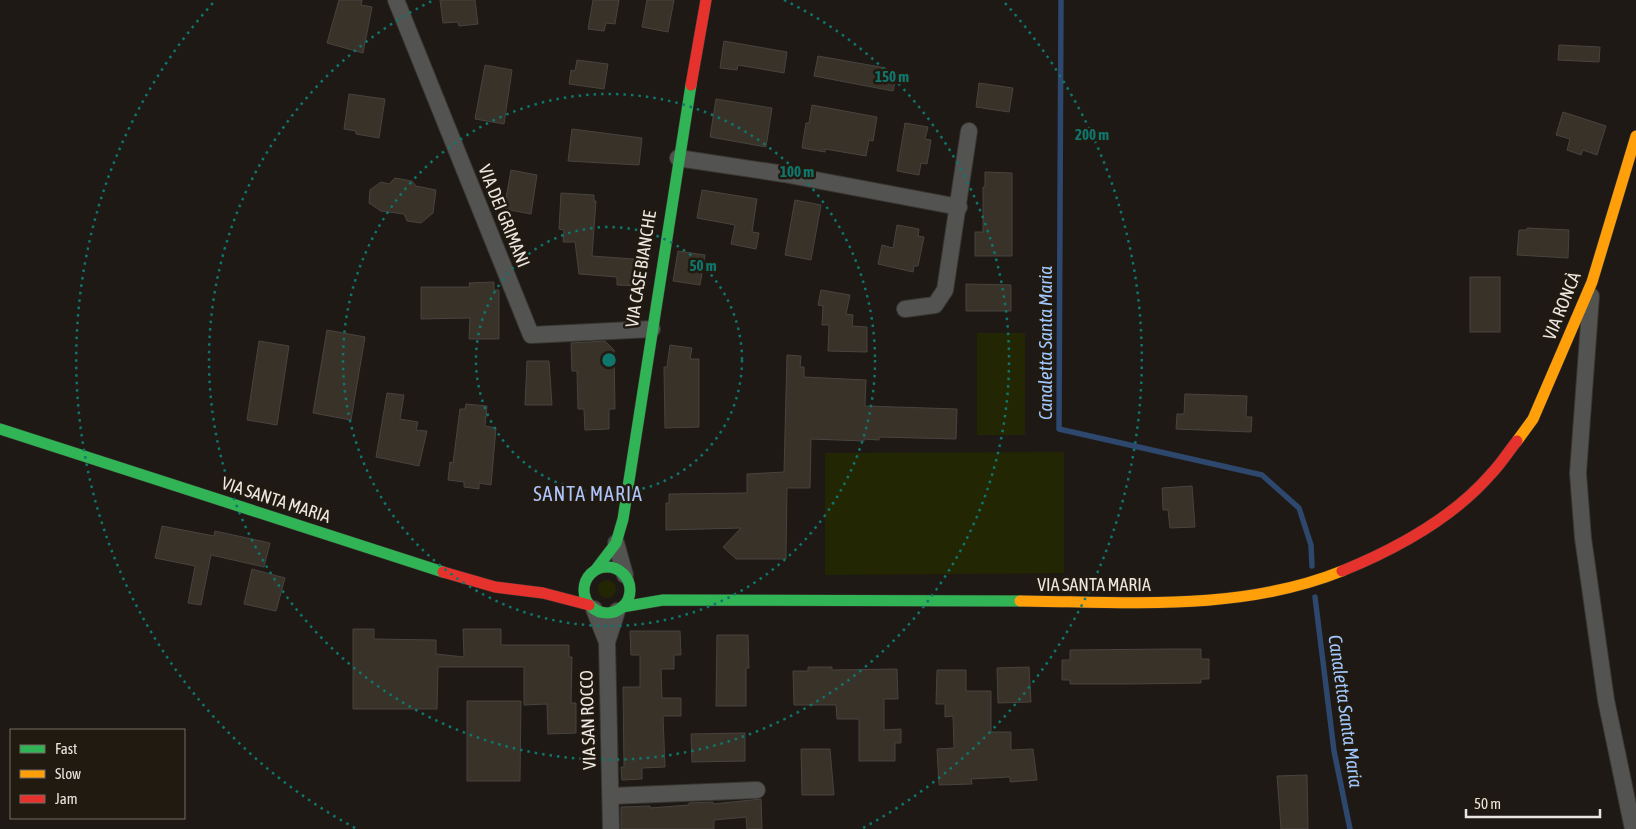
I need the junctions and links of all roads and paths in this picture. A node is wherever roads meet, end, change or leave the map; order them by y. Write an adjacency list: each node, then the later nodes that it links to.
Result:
1 (396, 0): 9 (street, VIA DEI GRIMANI)
2 (706, 0): 5 (main road, VIA CASE BIANCHE)
3 (969, 131): 6 (street)
4 (1636, 136): 7 (main road, VIA RONCÀ)
5 (678, 158): 6 (street); 9 (main road, VIA CASE BIANCHE)
6 (959, 207): 8 (street)
7 (1592, 282): 11 (main road, VIA RONCÀ); 24 (street)
8 (905, 309)
9 (652, 329): 12 (main road, VIA CASE BIANCHE)
10 (0, 429): 16 (main road, VIA SANTA MARIA)
11 (1490, 475): 17 (main road, VIA SANTA MARIA)
12 (616, 543): 13 (main road, VIA CASE BIANCHE); 15 (street)
13 (597, 568): 14 (main road, VIA SANTA MARIA); 15 (main road, VIA SANTA MARIA)
14 (587, 577): 16 (main road, VIA SANTA MARIA); 18 (main road)
15 (626, 578): 17 (main road, VIA SANTA MARIA); 19 (main road)
16 (543, 593): 18 (main road, VIA SANTA MARIA)
17 (663, 600): 19 (main road, VIA SANTA MARIA)
18 (591, 607): 19 (main road, VIA SANTA MARIA); 20 (street, VIA SAN ROCCO)
19 (619, 609): 20 (street, VIA SAN ROCCO)
20 (607, 642): 22 (street, VIA SAN ROCCO)
21 (757, 790): 22 (street)
22 (611, 796): 23 (street, VIA SAN ROCCO)
23 (611, 829)
24 (1633, 829)

